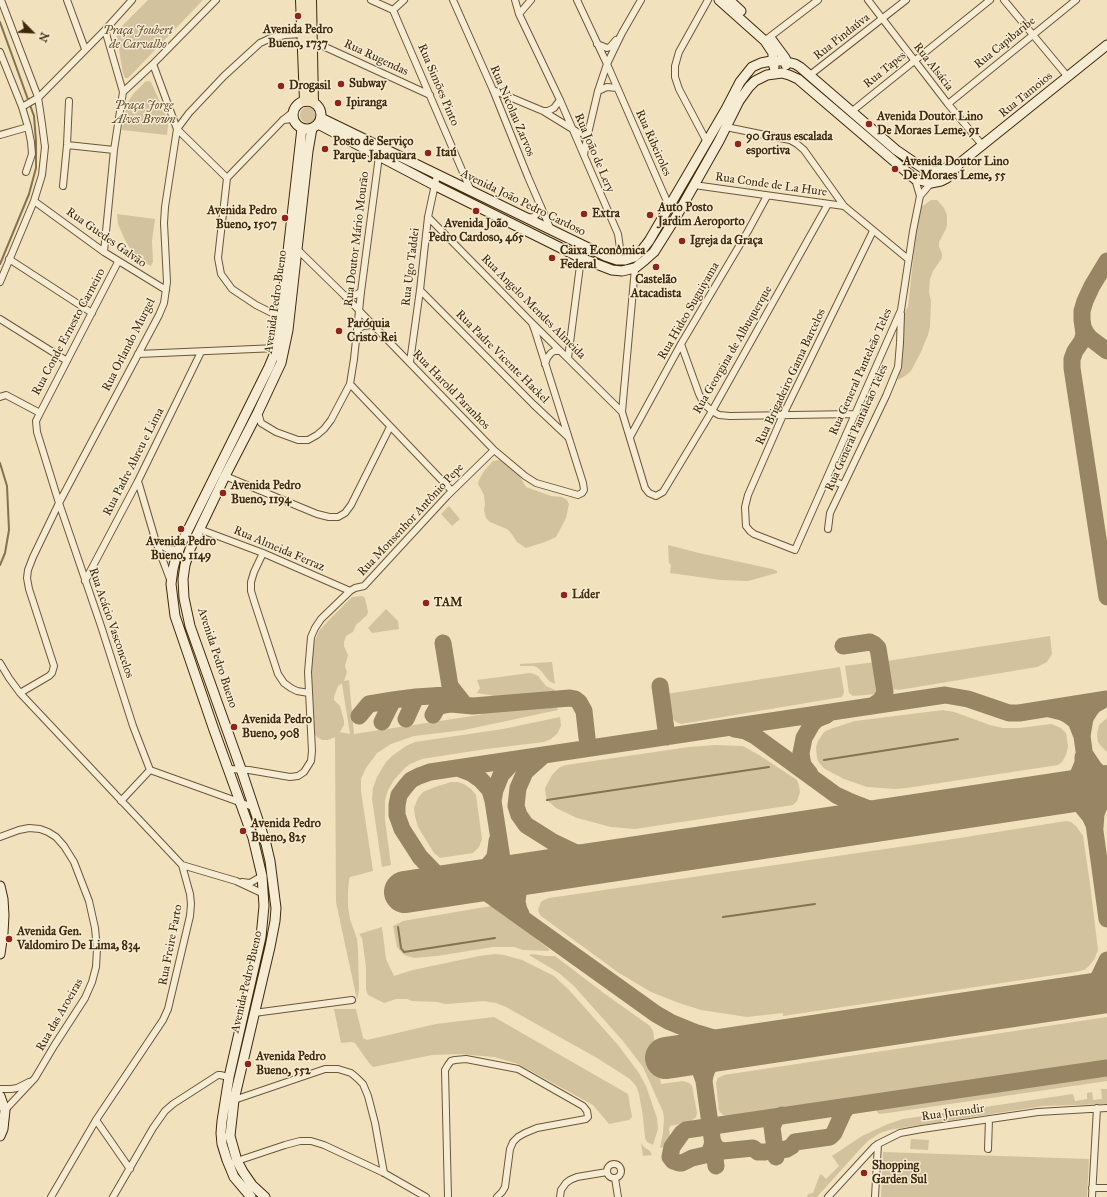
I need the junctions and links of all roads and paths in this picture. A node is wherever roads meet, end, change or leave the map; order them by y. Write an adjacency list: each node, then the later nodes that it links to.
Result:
1 (1, 0): 50 (street)
2 (67, 0): 34 (street)
3 (131, 0): 26 (street)
4 (216, 0): 39 (street)
5 (301, 0): 28 (main road)
6 (311, 0): 31 (main road)
7 (370, 0): 23 (street)
8 (404, 0): 23 (street)
9 (453, 0): 46 (street, Rua Nicolau Zarvos)
10 (515, 0): 22 (street); 24 (street, Rua João de Lery)
11 (577, 0): 32 (street, Rua Ribeiroles)
12 (641, 0): 27 (street)
13 (708, 0): 67 (street)
14 (719, 0): 30 (main road)
15 (729, 0): 30 (main road)
16 (818, 0): 30 (street)
17 (868, 0): 25 (street, Rua Alsácia)
18 (906, 0): 25 (street, Rua Pindaúva)
19 (990, 0): 36 (street, Rua Tapes)
20 (1004, 0): 29 (street)
21 (1076, 0): 29 (street, Rua Capibaribe)
22 (530, 2): 24 (street)
23 (393, 10): 49 (street, Rua Simões Pinto)
24 (519, 14): 51 (street, Rua João de Lery)
25 (882, 19): 36 (street, Rua Alsácia); 43 (street, Rua Pindaúva)
26 (105, 30): 34 (street); 48 (street)
27 (622, 33): 32 (street); 40 (street)
28 (302, 34): 53 (main road); 63 (street, Rua Orlando Murgel)
29 (1033, 34): 44 (street); 54 (street, Rua Capibaribe)
30 (767, 39): 37 (main road); 38 (main road)
31 (312, 41): 49 (street, Rua Rugendas); 53 (main road)
32 (597, 44): 40 (street, Rua Ribeiroles)
33 (1107, 45): 44 (main road, Rua Tamoios)
34 (85, 49): 50 (street)
35 (0, 52): 41 (street)
36 (914, 60): 54 (street, Rua Alsácia); 57 (street, Rua Tapes)
37 (773, 61): 38 (main road); 42 (main road); 67 (main road)
38 (786, 62): 42 (main road); 43 (main road)
39 (153, 64): 48 (street); 63 (street)
40 (607, 64): 45 (street, Rua Ribeiroles); 47 (street)
41 (3, 66): 55 (street)
42 (780, 73): 61 (main road); 79 (main road)
43 (810, 76): 57 (main road)
44 (1068, 77): 69 (main road, Rua Tamoios)
45 (617, 88): 47 (street); 89 (street, Rua Ribeiroles)
46 (493, 90): 56 (street); 91 (street, Rua Nicolau Zarvos)
47 (598, 91): 66 (street)
48 (123, 92): 70 (street)
49 (430, 95): 84 (street, Rua Simões Pinto)
50 (35, 99): 55 (street); 87 (street)
51 (560, 100): 56 (street); 64 (street, Rua João de Lery)
52 (69, 101): 68 (street)
53 (309, 101): 58 (main road); 59 (main road)
54 (948, 104): 69 (street, Rua Alsácia)
55 (24, 106): 60 (street)
56 (543, 112): 64 (street)
57 (851, 112): 74 (main road)
58 (294, 115): 62 (main road); 78 (street)
59 (317, 123): 62 (main road); 71 (main road, Avenida João Pedro Cardoso); 77 (main road, Avenida João Pedro Cardoso); 96 (main road, Avenida Pedro Bueno)
60 (28, 127): 65 (street); 76 (street)
61 (726, 127): 82 (main road); 90 (street)
62 (302, 128): 112 (main road, Avenida Pedro Bueno)
63 (177, 129): 78 (street); 105 (street, Rua Orlando Murgel)
64 (573, 130): 66 (street); 72 (street, Rua João de Lery)
65 (0, 135)
66 (586, 138): 72 (street)
67 (707, 142): 89 (main road)
68 (67, 145): 70 (street); 83 (street)
69 (983, 146): 73 (main road, Rua Tamoios)
70 (114, 150): 97 (street)
71 (379, 156): 81 (main road, Avenida João Pedro Cardoso); 107 (street, Rua Doutor Mário Mourão)
72 (584, 157): 101 (street, Rua João de Lery)
73 (960, 163): 75 (main road, Rua Tamoios); 80 (main road, Rua Tamoios)
74 (924, 169): 75 (main road, Rua Tamoios); 79 (main road)
75 (938, 171): 80 (main road)
76 (26, 172)
77 (437, 175): 81 (street, Rua Ugo Taddei); 84 (main road, Avenida João Pedro Cardoso)
78 (227, 178): 112 (street)
79 (915, 179): 80 (main road); 86 (street, Rua General Panteleão Teles)
80 (932, 183): 86 (street)
81 (434, 185): 92 (street, Rua Ugo Taddei); 98 (main road, Avenida João Pedro Cardoso)
82 (694, 185): 85 (street, Rua Conde de La Hure); 103 (main road)
83 (63, 186)
84 (471, 191): 93 (main road, Avenida João Pedro Cardoso)
85 (768, 196): 88 (street, Rua Conde de La Hure); 118 (street, Rua Hideo Suguiyama)
86 (920, 196): 100 (street, Rua General Panteleão Teles)
87 (34, 201): 97 (street, Rua Guedes Galvão); 99 (street)
88 (828, 204): 90 (street, Rua Conde de La Hure); 131 (street, Rua Georgina de Albuquerque)
89 (669, 206): 101 (main road)
90 (844, 206): 95 (street)
91 (541, 207): 93 (street); 94 (street, Rua Nicolau Zarvos)
92 (428, 217): 106 (street, Rua Ugo Taddei); 114 (street, Rua Angelo Mendes Almeida)
93 (525, 218): 94 (main road, Avenida João Pedro Cardoso)
94 (551, 230): 101 (main road, Avenida João Pedro Cardoso)
95 (874, 231): 100 (street); 136 (street, Rua Brigadeiro Gama Barcelos)
96 (297, 249): 108 (street, Rua Harold Paranhos); 132 (main road, Avenida Pedro Bueno)
97 (104, 252): 102 (street, Rua Guedes Galvão)
98 (581, 258): 103 (main road, Avenida João Pedro Cardoso); 124 (street)
99 (9, 259): 104 (street); 111 (street)
100 (908, 259): 109 (street, Rua General Panteleão Teles)
101 (616, 260)
102 (118, 262): 105 (street, Rua Guedes Galvão); 111 (street, Rua Conde Ernesto Carneiro)
103 (635, 268): 133 (street)
104 (0, 282)
105 (166, 290): 123 (street, Rua Orlando Murgel)
106 (420, 290): 126 (street, Rua Ugo Taddei); 139 (street, Rua Padre Vicente Hackel)
107 (361, 292): 108 (street); 110 (street, Rua Doutor Mário Mourão)
108 (344, 296): 110 (street, Rua Harold Paranhos)
109 (901, 310): 135 (street, Rua General Panteleão Teles); 144 (street, Rua General Pantaleão Teles)
110 (359, 312): 115 (street, Rua Harold Paranhos); 116 (street, Rua Doutor Mário Mourão)
111 (92, 313): 125 (street, Rua Conde Ernesto Carneiro)
112 (280, 317): 119 (main road, Avenida Pedro Bueno)
113 (0, 319): 125 (street)
114 (532, 323): 117 (street, Rua Angelo Mendes Almeida); 120 (street)
115 (372, 325): 116 (street); 126 (street, Rua Harold Paranhos)
116 (357, 332): 128 (street, Rua Doutor Mário Mourão)
117 (549, 340): 120 (street); 121 (street, Rua Angelo Mendes Almeida)
118 (681, 344): 131 (street); 138 (street, Rua Hideo Suguiyama)
119 (277, 348): 122 (street); 150 (main road, Avenida Pedro Bueno)
120 (540, 348): 127 (street)
121 (560, 351): 124 (street, Rua Angelo Mendes Almeida); 127 (street)
122 (201, 352): 123 (street); 143 (street, Rua Padre Abreu e Lima)
123 (138, 354): 146 (street, Rua Orlando Murgel)
124 (568, 358): 133 (street, Rua Angelo Mendes Almeida)
125 (67, 361): 134 (street, Rua Conde Ernesto Carneiro)
126 (410, 362): 140 (street, Rua Harold Paranhos)
127 (545, 364): 139 (street)
128 (350, 384): 132 (street, Rua Doutor Mário Mourão); 137 (street)
129 (0, 390): 130 (street)
130 (3, 396): 134 (street)
131 (712, 411): 136 (street); 138 (street, Rua Georgina de Albuquerque)
132 (258, 412): 141 (main road, Avenida Pedro Bueno)
133 (622, 412): 138 (street)
134 (40, 413): 146 (street, Rua Acácio Vasconcelos)
135 (855, 414): 136 (street); 142 (street, Rua General Panteleão Teles)
136 (783, 415): 151 (street, Rua Brigadeiro Gama Barcelos)
137 (390, 427): 141 (street); 145 (street)
138 (630, 437)
139 (569, 438): 140 (street, Rua Harold Paranhos)
140 (494, 450): 145 (street, Rua Monsenhor Antônio Pepe)
141 (225, 476): 147 (main road, Avenida Pedro Bueno)
142 (827, 478): 144 (street); 151 (street, Rua General Panteleão Teles)
143 (138, 480): 149 (street); 153 (street, Rua Padre Abreu e Lima)
144 (843, 485): 148 (street, Rua General Pantaleão Teles)
145 (452, 492): 155 (street, Rua Monsenhor Antônio Pepe)
146 (59, 503): 153 (street, Rua Acácio Vasconcelos); 157 (street, Rua Orlando Murgel)
147 (199, 529): 152 (street, Rua Almeida Ferraz); 160 (main road, Avenida Pedro Bueno)
148 (828, 529)
149 (156, 542): 150 (street); 154 (street)
150 (178, 550): 154 (main road, Avenida Pedro Bueno)
151 (795, 550)
152 (263, 553): 155 (street, Rua Almeida Ferraz); 158 (street)
153 (85, 581): 161 (street, Rua Acácio Vasconcelos)
154 (171, 584): 159 (main road, Avenida Pedro Bueno)
155 (350, 591): 158 (street, Rua Monsenhor Antônio Pepe)
156 (0, 663): 157 (street, Rua Freire Farto)
157 (20, 693): 164 (street, Rua Freire Farto)
158 (309, 693): 160 (street, Rua Monsenhor Antônio Pepe)
159 (228, 769): 160 (street, Rua Monsenhor Antônio Pepe); 162 (main road, Avenida Pedro Bueno)
160 (241, 769): 166 (main road, Avenida Pedro Bueno)
161 (150, 770): 163 (street); 164 (street)
162 (234, 788): 163 (street); 165 (main road, Avenida Pedro Bueno)
163 (219, 794): 165 (street)
164 (121, 801): 168 (street, Rua Freire Farto)
165 (239, 802): 166 (street); 170 (main road, Avenida Pedro Bueno)
166 (253, 807): 169 (main road, Avenida Pedro Bueno)
167 (0, 838): 178 (street, Rua das Aroeiras)
168 (182, 865): 171 (street); 186 (street, Rua Freire Farto)
169 (271, 873): 170 (main road); 176 (main road, Avenida Pedro Bueno)
170 (262, 876): 171 (street); 173 (main road, Avenida Pedro Bueno)
171 (236, 881): 173 (street)
172 (0, 886): 174 (main road)
173 (264, 894): 177 (main road, Avenida Pedro Bueno)
174 (0, 954)
175 (352, 1000): 176 (street)
176 (254, 1014): 181 (main road, Avenida Pedro Bueno)
177 (229, 1077): 191 (street); 199 (main road, Avenida Pedro Bueno)
178 (35, 1078): 179 (street); 184 (street, Rua das Aroeiras)
179 (0, 1089)
180 (0, 1096): 184 (main road)
181 (234, 1100): 190 (main road, Avenida Pedro Bueno); 193 (street)
182 (1097, 1108): 183 (street, Rua Jurandir); 185 (street, Rua Jurandir); 195 (street)
183 (1107, 1108)
184 (2, 1110): 187 (main road)
185 (989, 1119): 188 (street, Rua Jurandir); 189 (street)
186 (96, 1120): 191 (street); 197 (street, Rua Freire Farto)
187 (0, 1136)
188 (878, 1144): 206 (street, Rua Jurandir); 207 (street)
189 (988, 1149)
190 (237, 1161): 193 (street); 200 (main road, Avenida Pedro Bueno)
191 (130, 1169): 198 (street)
192 (607, 1172): 194 (street); 194 (street); 204 (street)
193 (384, 1173): 201 (street)
194 (615, 1178): 205 (street)
195 (1092, 1188): 196 (street); 208 (street)
196 (1107, 1188)
197 (50, 1197)
198 (113, 1197)
199 (250, 1197)
200 (265, 1197)
201 (426, 1197)
202 (448, 1197): 203 (street)
203 (498, 1197)
204 (560, 1197)
205 (618, 1197)
206 (828, 1197)
207 (875, 1197)
208 (1092, 1197)

